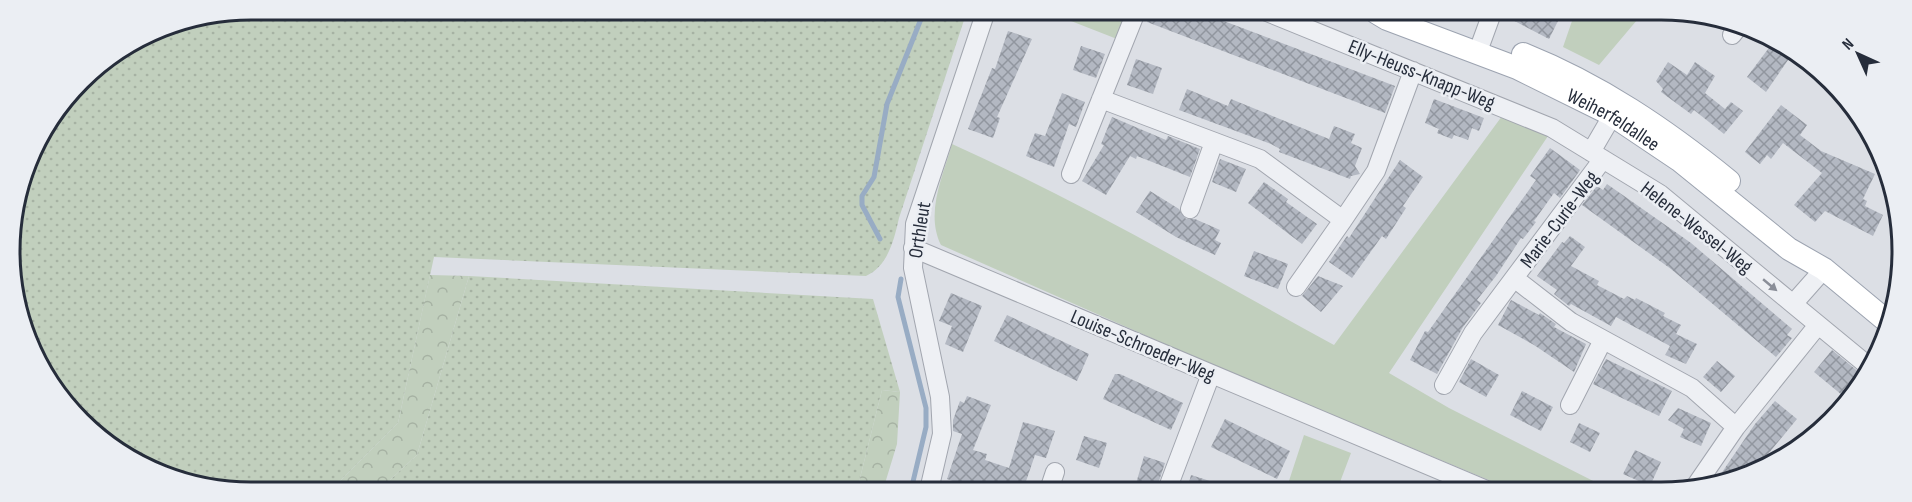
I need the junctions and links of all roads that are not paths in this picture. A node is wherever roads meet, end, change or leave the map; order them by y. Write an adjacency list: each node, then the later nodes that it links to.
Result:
1 (983, 20): 17 (street, Orthleut)
2 (1133, 20): 9 (street)
3 (1291, 20): 8 (street, Elly-Heuss-Knapp-Weg)
4 (1399, 20): 7 (main road, Weiherfeldallee)
5 (1427, 20): 7 (main road, Weiherfeldallee)
6 (1489, 20): 7 (street)
7 (1480, 46): 10 (main road, Weiherfeldallee)
8 (1413, 71): 11 (street, Elly-Heuss-Knapp-Weg); 16 (street)
9 (1101, 99): 12 (street); 14 (street)
10 (1616, 108): 13 (street, Marie-Curie-Weg); 18 (main road, Weiherfeldallee)
11 (1534, 118): 13 (street, Helene-Wessel-Weg)
12 (1214, 142): 15 (street); 16 (street)
13 (1597, 155): 19 (street, Marie-Curie-Weg); 21 (street, Helene-Wessel-Weg, one-way to 21)
14 (1071, 174)
15 (1191, 208)
16 (1343, 220): 20 (street)
17 (914, 248): 26 (street, Louise-Schroeder-Weg); 32 (street, Orthleut)
18 (1824, 269): 21 (street); 22 (main road, Weiherfeldallee)
19 (1514, 278): 24 (street, Marie-Curie-Weg); 27 (street, Marie-Curie-Weg)
20 (1296, 287)
21 (1793, 304): 23 (street, Helene-Wessel-Weg)
22 (1883, 318)
23 (1818, 325): 25 (street, Helene-Wessel-Weg); 29 (street)
24 (1603, 340): 28 (street); 29 (street, Marie-Curie-Weg)
25 (1864, 362)
26 (1211, 374): 34 (street); 35 (street, Louise-Schroeder-Weg)
27 (1444, 385)
28 (1570, 405)
29 (1736, 427): 31 (street)
30 (1055, 472): 33 (street)
31 (1700, 479)
32 (931, 482)
33 (1052, 482)
34 (1170, 482)
35 (1467, 482)

